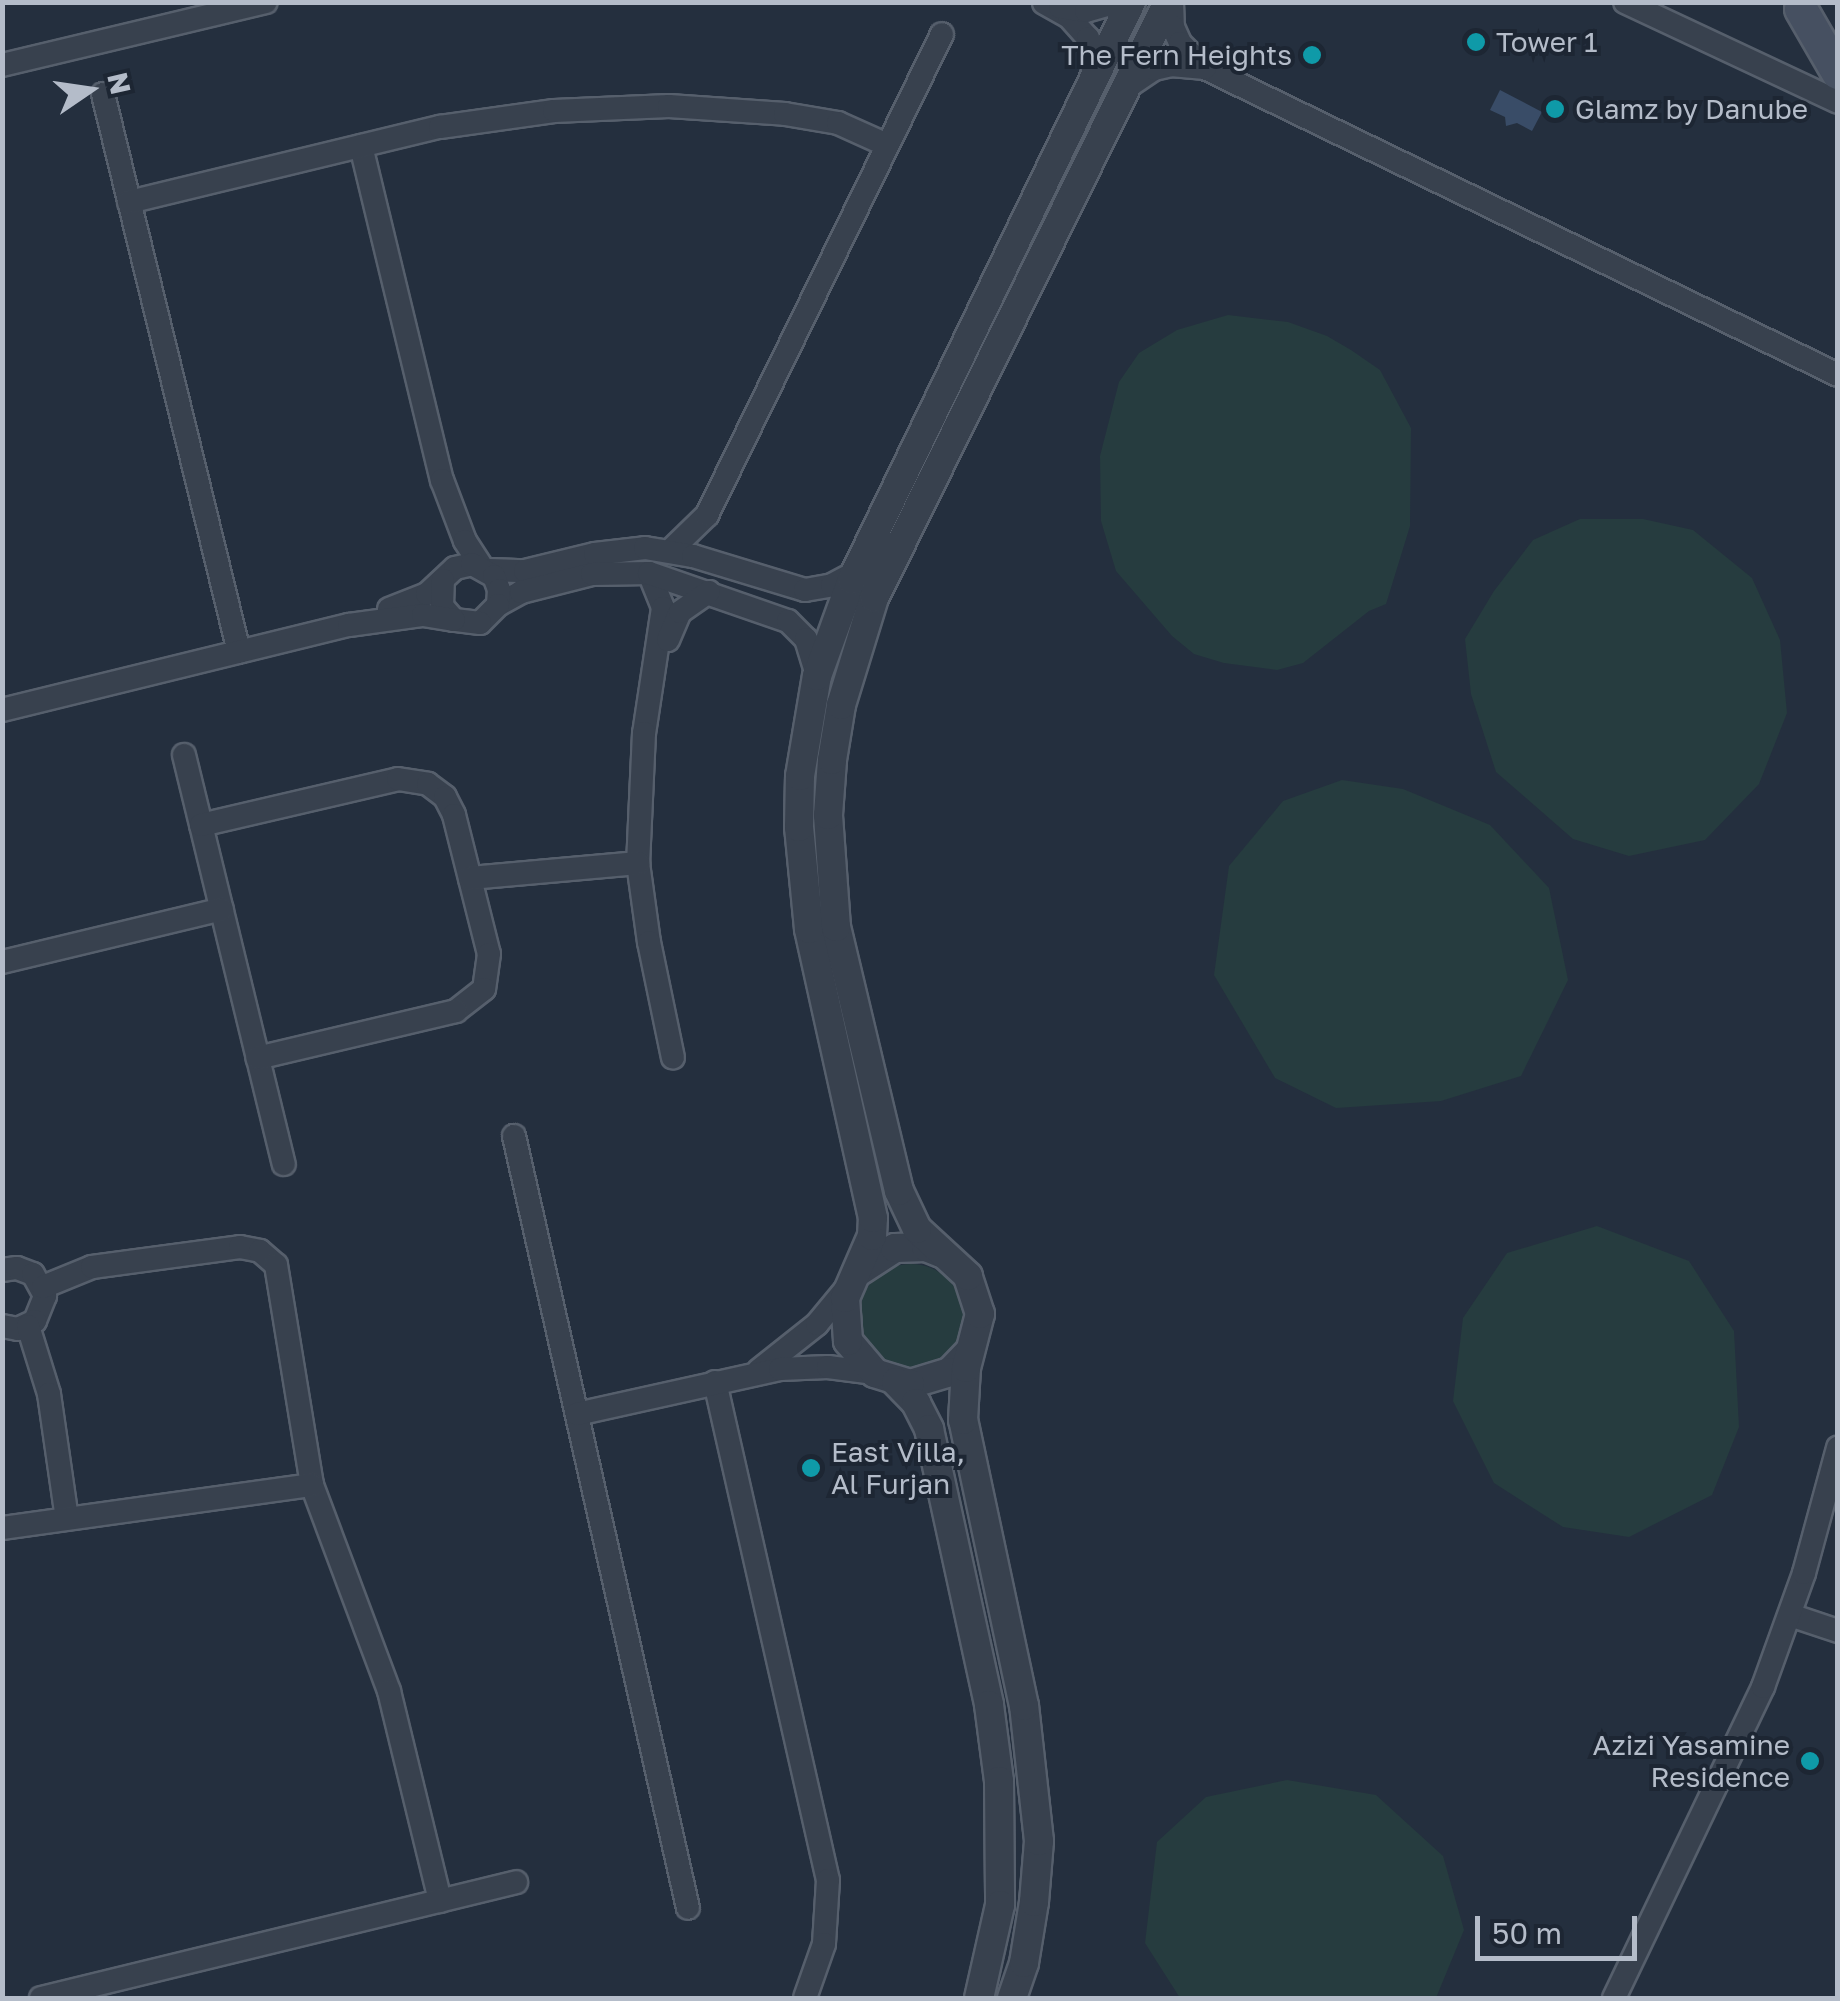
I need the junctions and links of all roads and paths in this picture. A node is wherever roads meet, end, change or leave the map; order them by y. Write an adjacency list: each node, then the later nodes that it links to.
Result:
1 (266, 2): 10 (street)
2 (1117, 2): 6 (street)
3 (1131, 2): 13 (street)
4 (1170, 2): 11 (street); 14 (street)
5 (1624, 2): 16 (street)
6 (1043, 3): 13 (street)
7 (1794, 6): 8 (main road); 12 (main road)
8 (1838, 27)
9 (942, 34): 17 (street)
10 (2, 64)
11 (1205, 68): 14 (street); 20 (street)
12 (1838, 73)
13 (1094, 86): 27 (street)
14 (1126, 88): 48 (street)
15 (102, 94): 19 (street)
16 (1838, 102)
17 (887, 145): 18 (street); 22 (street)
18 (362, 146): 19 (street); 21 (street)
19 (129, 202): 34 (street)
20 (1838, 375)
21 (442, 480): 25 (street); 29 (street)
22 (707, 515): 23 (street); 24 (street)
23 (670, 551): 24 (street); 25 (street)
24 (713, 562): 26 (street)
25 (485, 568): 29 (street); 31 (street)
26 (737, 571): 27 (street); 30 (street)
27 (856, 572): 36 (street)
28 (648, 573): 30 (street); 31 (street); 35 (street)
29 (446, 577): 32 (street); 33 (street)
30 (719, 595): 35 (street); 36 (street)
31 (498, 604): 32 (street)
32 (454, 620): 33 (street)
33 (349, 624): 34 (street)
34 (239, 652): 37 (street)
35 (654, 676): 40 (street)
36 (817, 676): 50 (street)
37 (2, 710)
38 (184, 755): 39 (street)
39 (201, 825): 41 (street); 42 (street)
40 (638, 863): 41 (street); 45 (street)
41 (470, 878): 44 (street)
42 (222, 909): 43 (street); 44 (street)
43 (2, 962)
44 (258, 1058): 47 (street)
45 (673, 1058)
46 (514, 1136): 58 (street)
47 (284, 1164)
48 (954, 1261): 50 (street); 54 (street)
49 (2, 1270): 51 (street)
50 (854, 1278): 55 (street); 56 (street)
51 (43, 1288): 53 (street); 60 (street)
52 (2, 1326): 53 (street)
53 (28, 1326): 61 (street)
54 (970, 1352): 56 (street); 71 (street)
55 (756, 1372): 56 (street); 57 (street)
56 (886, 1378): 70 (street)
57 (715, 1382): 58 (street); 69 (street)
58 (577, 1414): 67 (street)
59 (1838, 1448): 63 (street)
60 (312, 1485): 61 (street); 66 (street)
61 (67, 1519): 62 (street)
62 (2, 1528)
63 (1790, 1615): 64 (street); 72 (street)
64 (1838, 1631)
65 (516, 1882): 66 (street)
66 (440, 1901): 68 (street)
67 (688, 1908)
68 (41, 1998)
69 (805, 1998)
70 (979, 1998)
71 (1012, 1998)
72 (1614, 1998)

